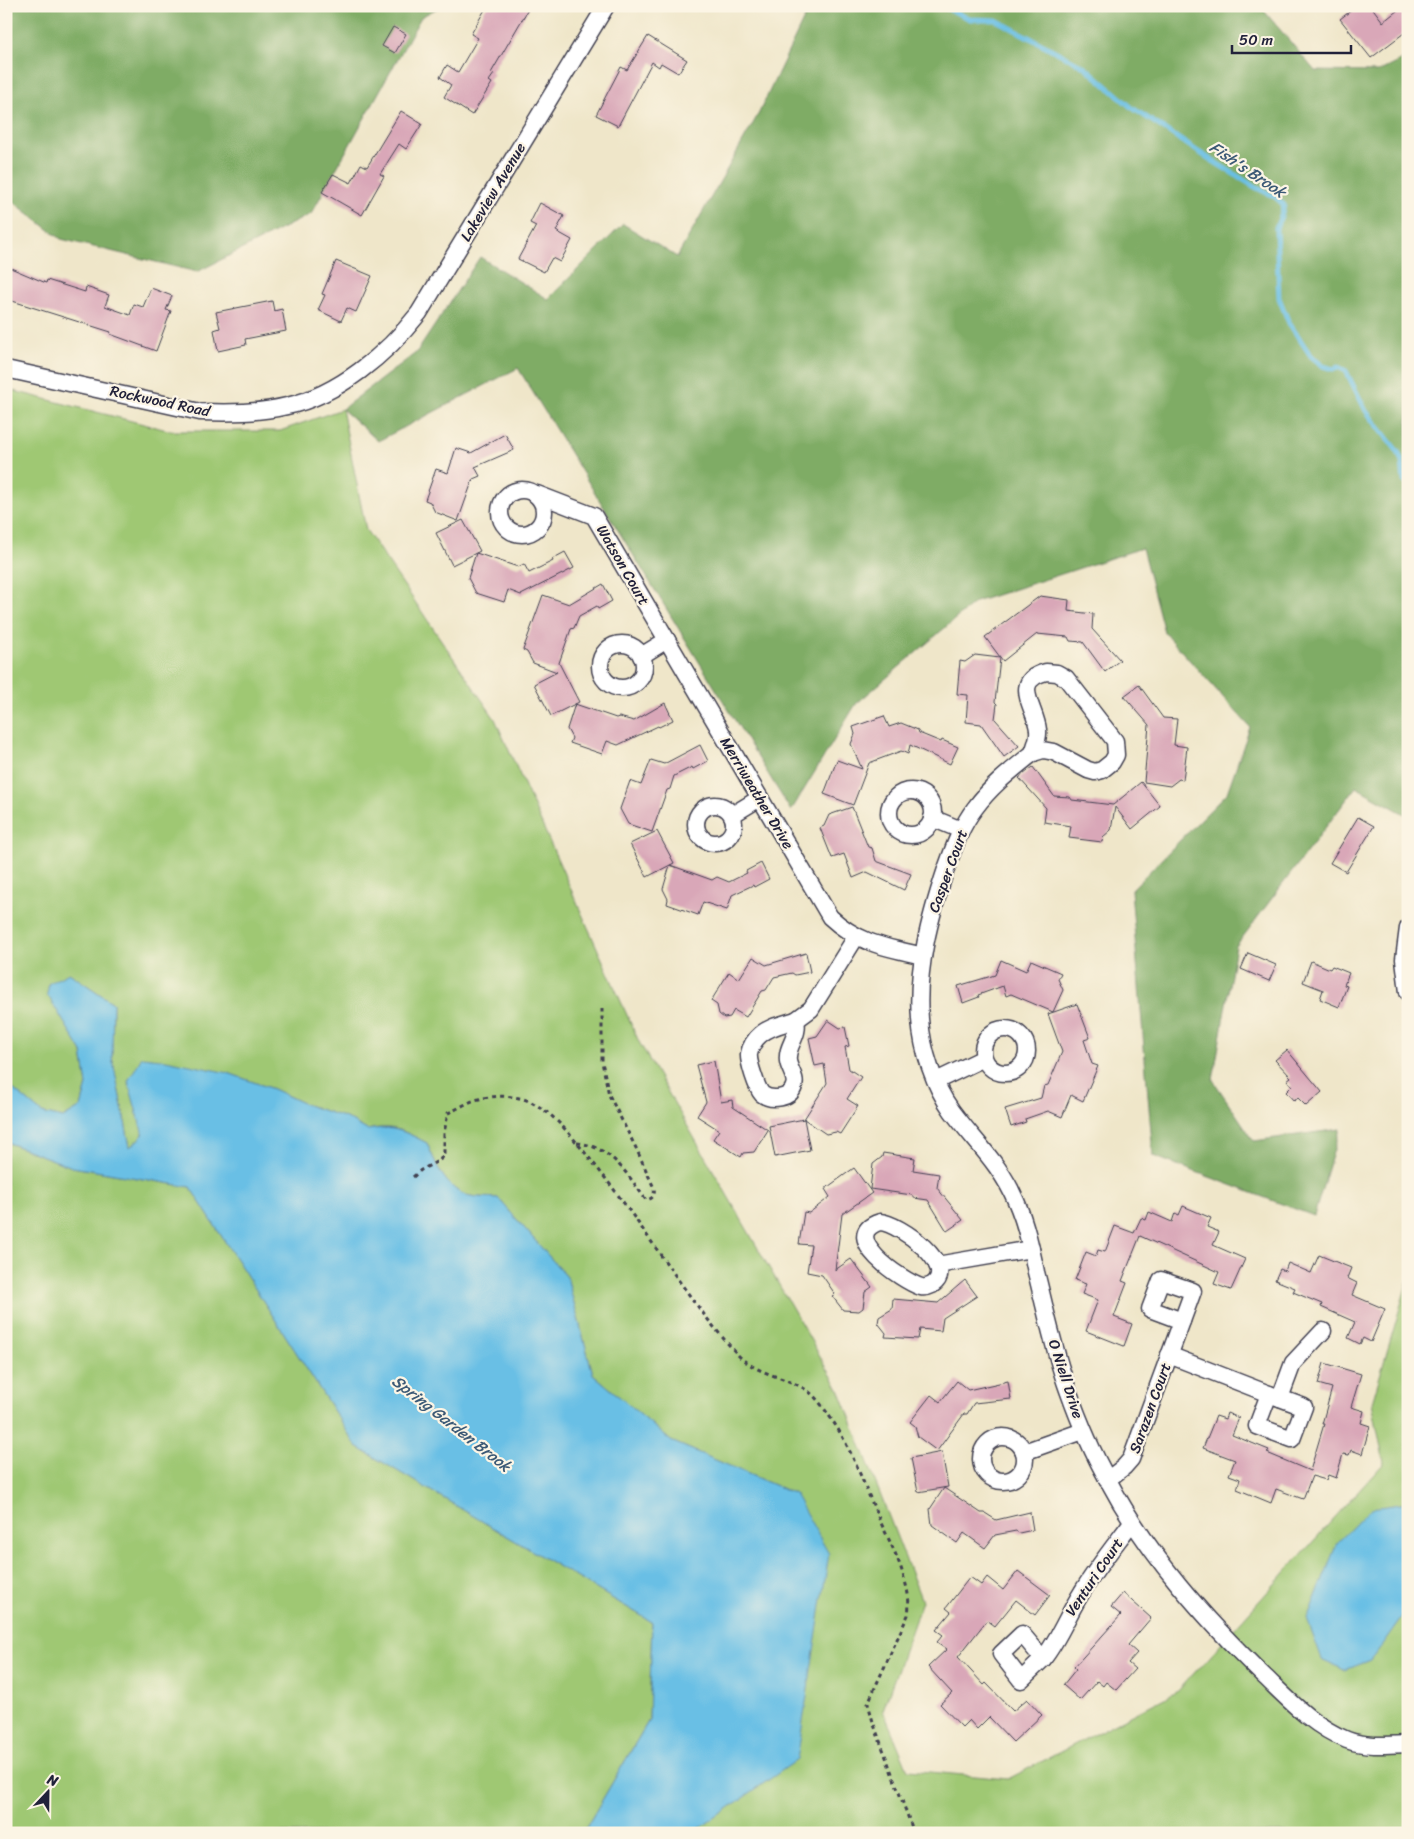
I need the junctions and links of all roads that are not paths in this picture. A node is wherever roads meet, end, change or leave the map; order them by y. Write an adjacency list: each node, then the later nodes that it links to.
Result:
1 (606, 6): 2 (street, Lakeview Avenue)
2 (366, 366): 3 (street, Rockwood Road)
3 (6, 368)
4 (537, 494): 5 (street, Watson Court)
5 (667, 640): 6 (street); 8 (street, Merriweather Drive)
6 (641, 656)
7 (1033, 753): 7 (street); 11 (street, Casper Court)
8 (760, 798): 9 (street); 13 (street, Merriweather Drive)
9 (732, 815)
10 (932, 818): 11 (street)
11 (961, 830): 14 (street, Casper Court)
12 (1408, 928): 15 (street)
13 (856, 937): 14 (street); 16 (street)
14 (923, 956): 18 (street, O Niell Drive)
15 (1408, 992)
16 (796, 1020): 16 (street)
17 (984, 1058): 18 (street)
18 (936, 1080): 19 (street, O Niell Drive)
19 (1031, 1250): 20 (street); 24 (street, O Niell Drive)
20 (937, 1265): 20 (street)
21 (1182, 1321): 23 (street, Sarazen Court)
22 (1323, 1331): 23 (street, Sarazen Court)
23 (1169, 1355): 26 (street, Sarazen Court)
24 (1084, 1431): 25 (street); 26 (street, O Niell Drive)
25 (1024, 1452)
26 (1107, 1480): 27 (street, O Niell Drive)
27 (1132, 1522): 28 (street, Venturi Court); 29 (street, O Niell Drive)
28 (1043, 1660)
29 (1408, 1744)

